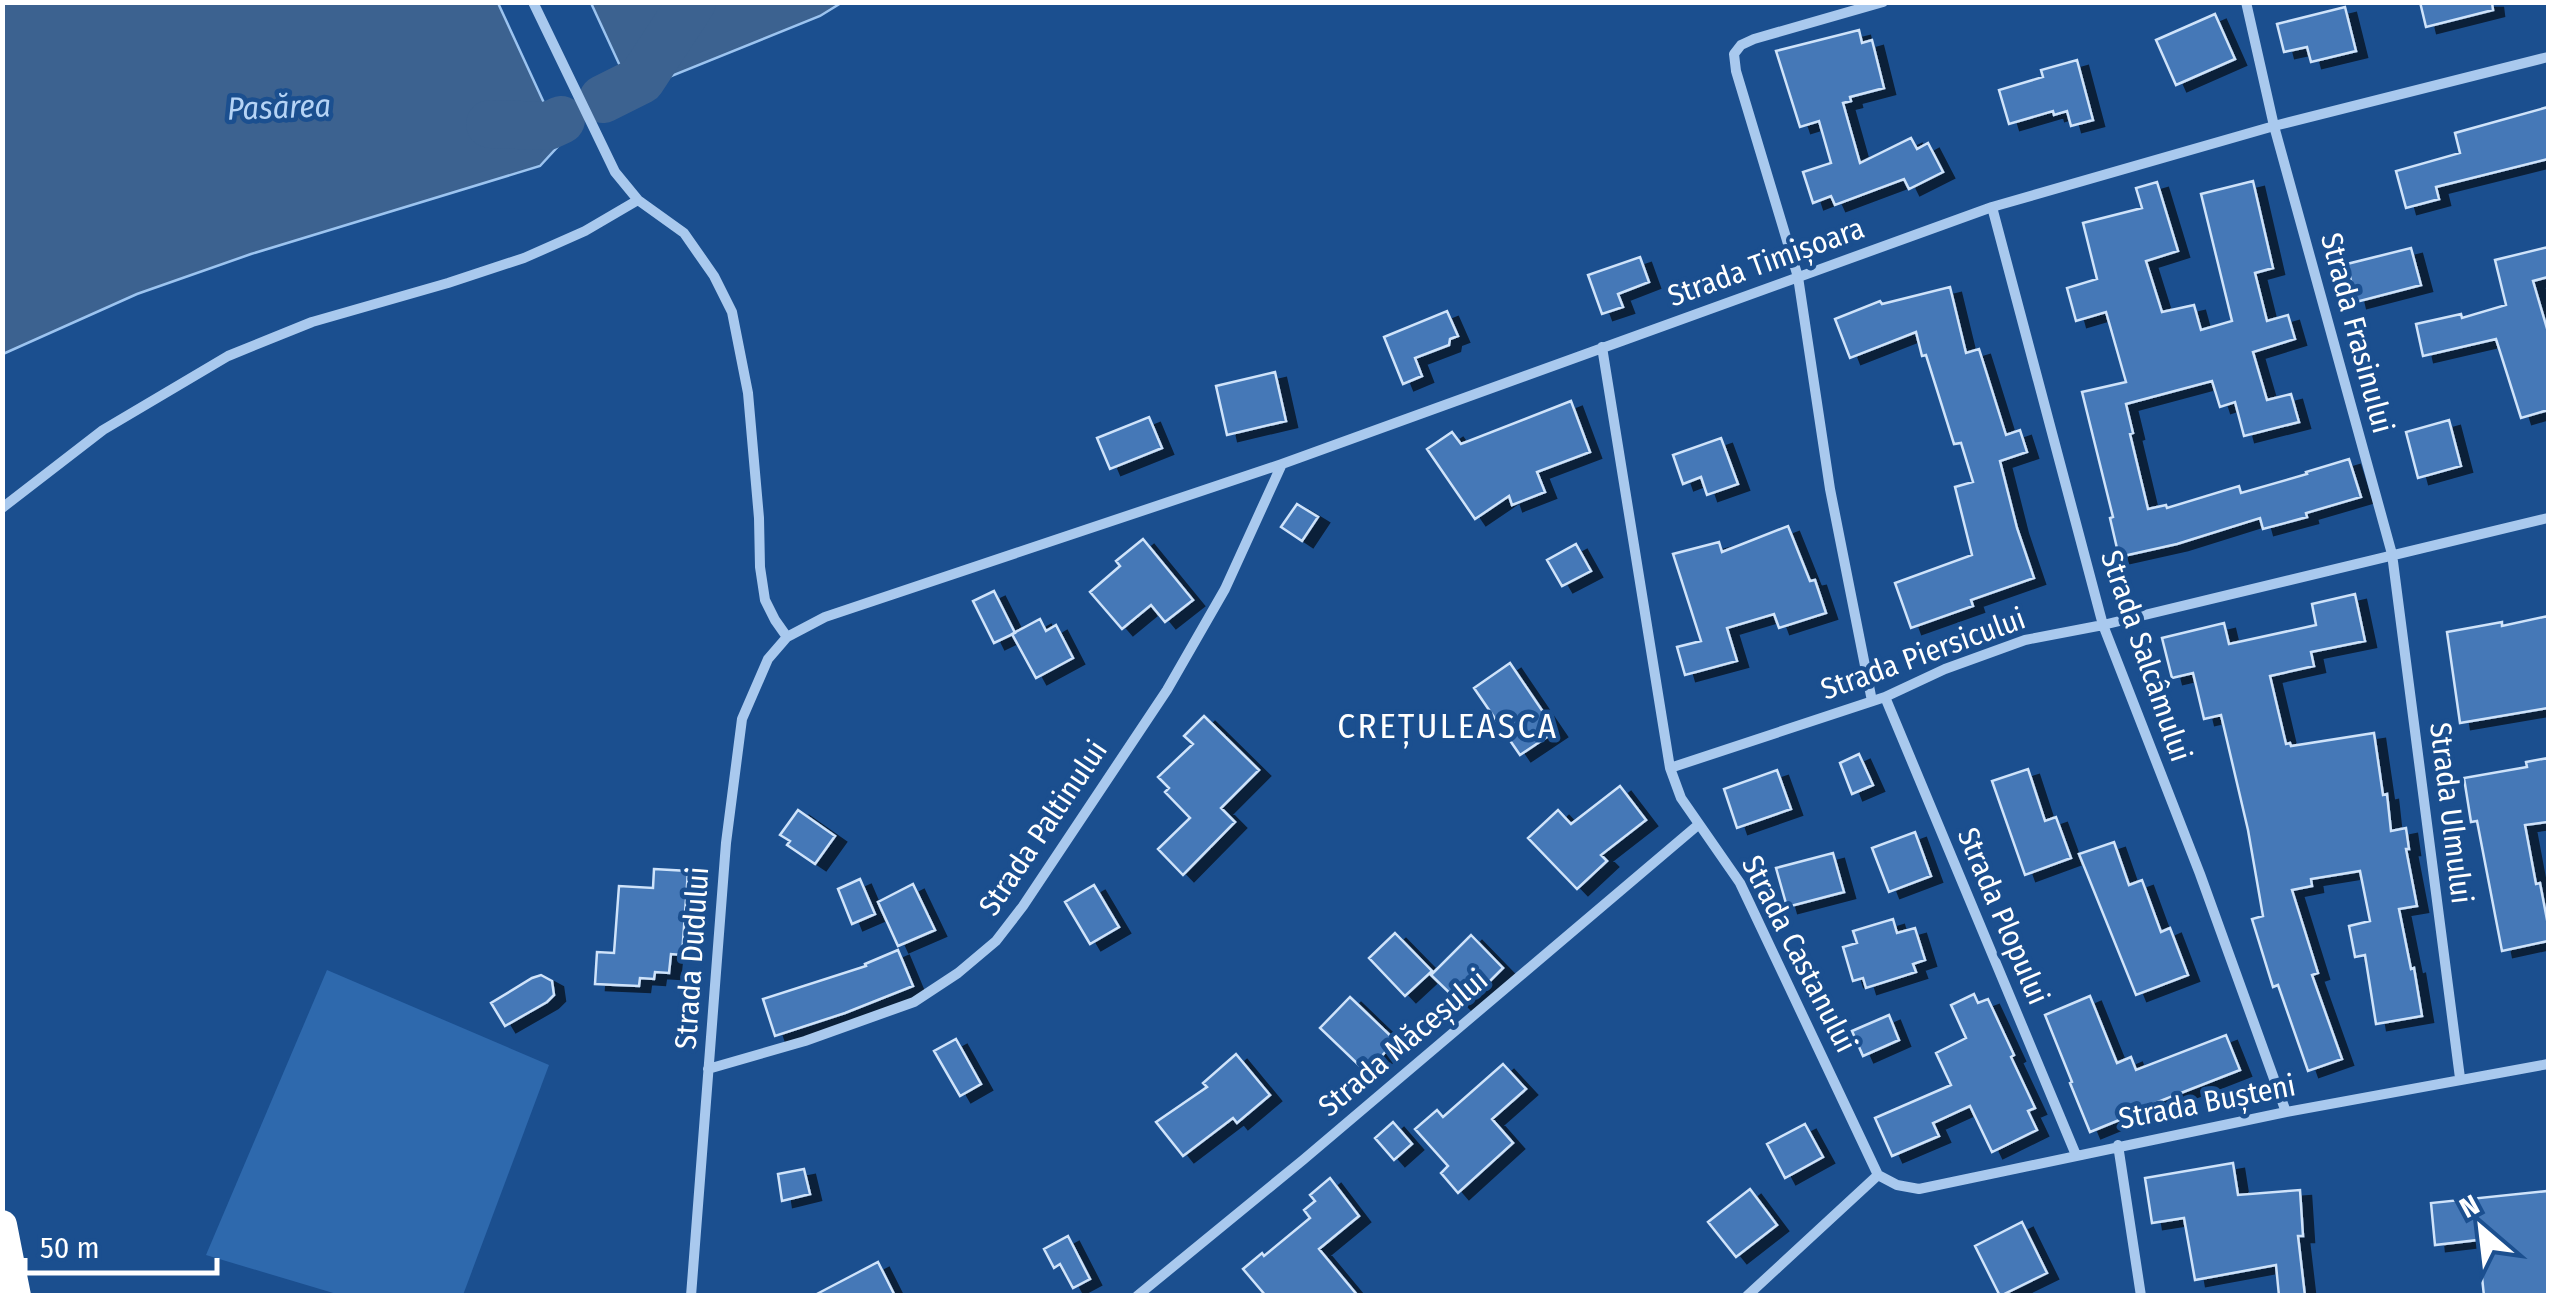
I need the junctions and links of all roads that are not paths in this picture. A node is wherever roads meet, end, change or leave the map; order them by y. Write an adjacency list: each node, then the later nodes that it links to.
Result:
1 (533, 2): 6 (street)
2 (1883, 2): 8 (street)
3 (2246, 2): 5 (street)
4 (2548, 57): 5 (street, Strada Timișoara)
5 (2274, 126): 7 (street, Strada Timișoara); 13 (street, Strada Frasinului)
6 (638, 200): 11 (street); 15 (street)
7 (1992, 207): 8 (street, Strada Timișoara); 14 (street, Strada Salcâmului)
8 (1798, 277): 9 (street, Strada Timișoara); 17 (street)
9 (1602, 348): 10 (street, Strada Timișoara); 18 (street, Strada Castanului)
10 (1282, 464): 15 (street, Strada Dudului); 21 (street, Strada Paltinului)
11 (2, 508)
12 (2548, 518): 13 (street, Strada Piersicului)
13 (2392, 554): 14 (street, Strada Piersicului); 22 (street, Strada Ulmului)
14 (2102, 625): 16 (street, Strada Piersicului); 23 (street, Strada Salcâmului)
15 (788, 637): 21 (street, Strada Dudului)
16 (1884, 697): 17 (street, Strada Piersicului); 25 (street, Strada Plopului)
17 (1872, 701): 18 (street, Strada Piersicului)
18 (1670, 768): 19 (street, Strada Castanului)
19 (1698, 825): 26 (street, Strada Castanului); 30 (street, Strada Măceșului)
20 (2548, 1064): 22 (street, Strada Bușteni)
21 (708, 1069): 29 (street, Strada Dudului)
22 (2460, 1078): 23 (street, Strada Bușteni)
23 (2286, 1112): 24 (street, Strada Bușteni)
24 (2118, 1145): 25 (street, Strada Bușteni); 32 (street)
25 (2076, 1155): 26 (street, Strada Bușteni)
26 (1878, 1176): 31 (street)
27 (2, 1224): 28 (highway)
28 (16, 1296)
29 (692, 1296)
30 (1137, 1296)
31 (1747, 1296)
32 (2140, 1296)

